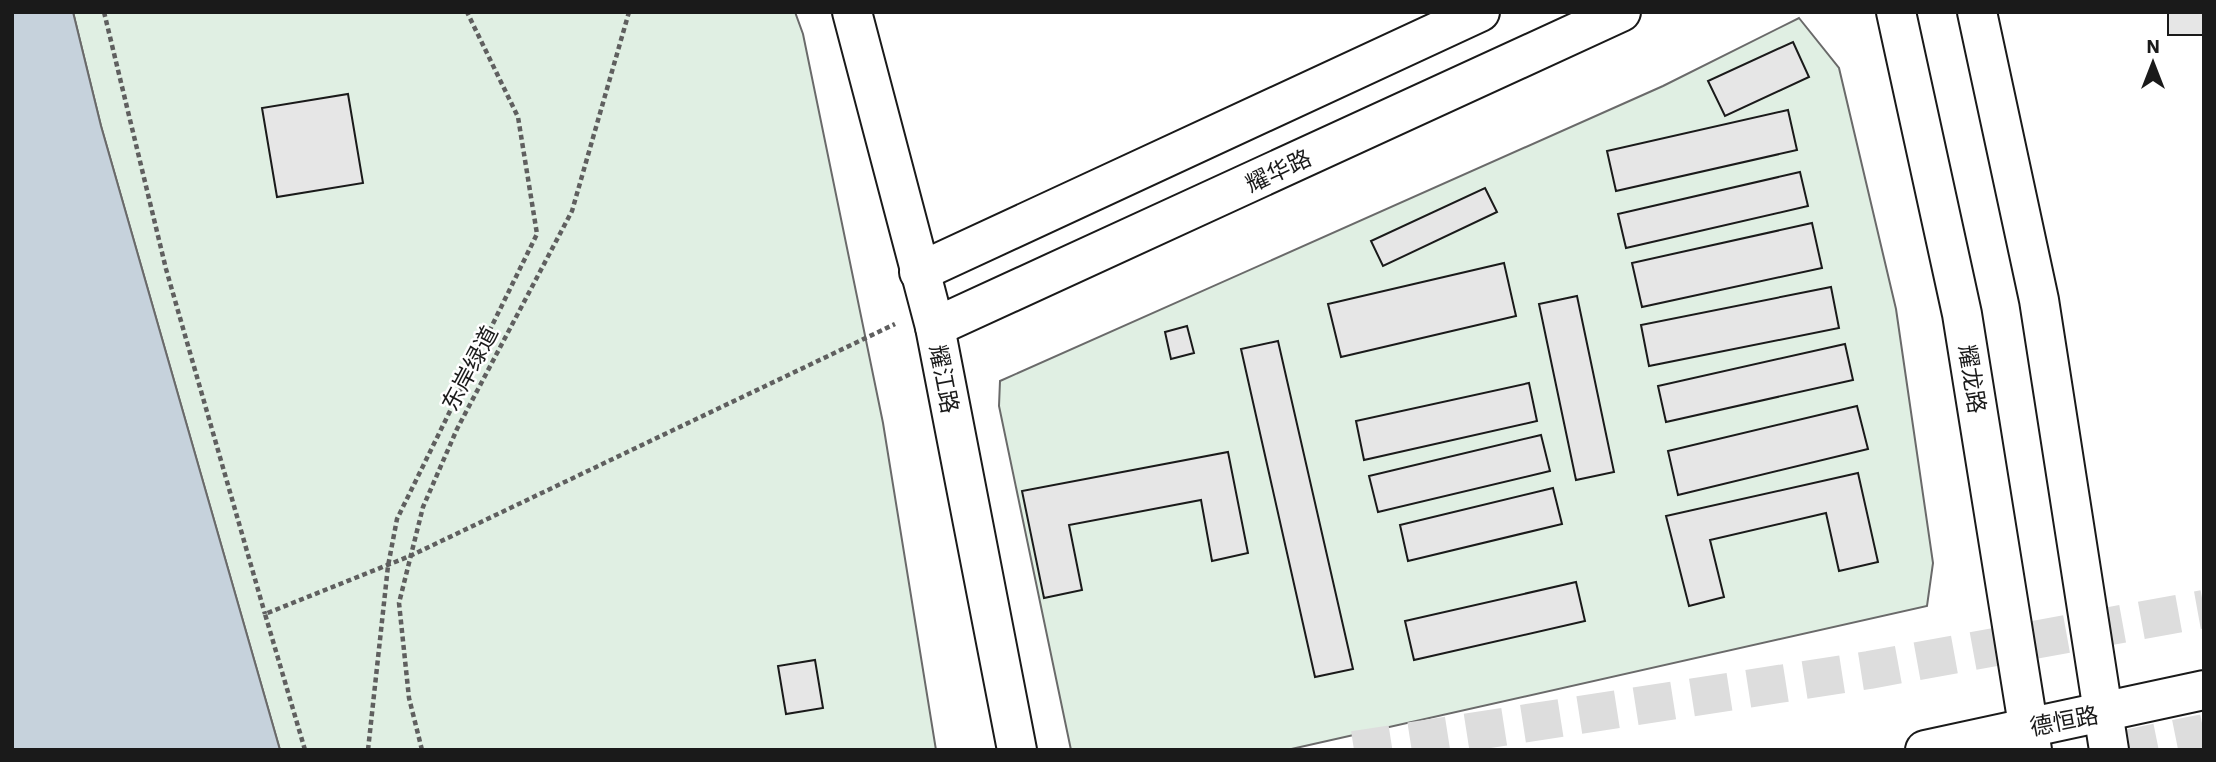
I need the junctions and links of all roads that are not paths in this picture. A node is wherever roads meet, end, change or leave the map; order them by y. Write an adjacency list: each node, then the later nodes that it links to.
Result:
1 (852, 12): 6 (main road, 耀江路)
2 (1480, 12): 6 (main road)
3 (1621, 12): 6 (main road, 耀华路)
4 (1896, 12): 9 (main road, 耀龙路)
5 (1977, 12): 8 (main road)
6 (928, 302): 10 (main road, 耀江路)
7 (2204, 690): 8 (main road, 德恒路)
8 (2106, 732): 9 (main road, 德恒路)
9 (2030, 738): 11 (main road, 德恒路)
10 (1017, 750)
11 (1925, 750)

